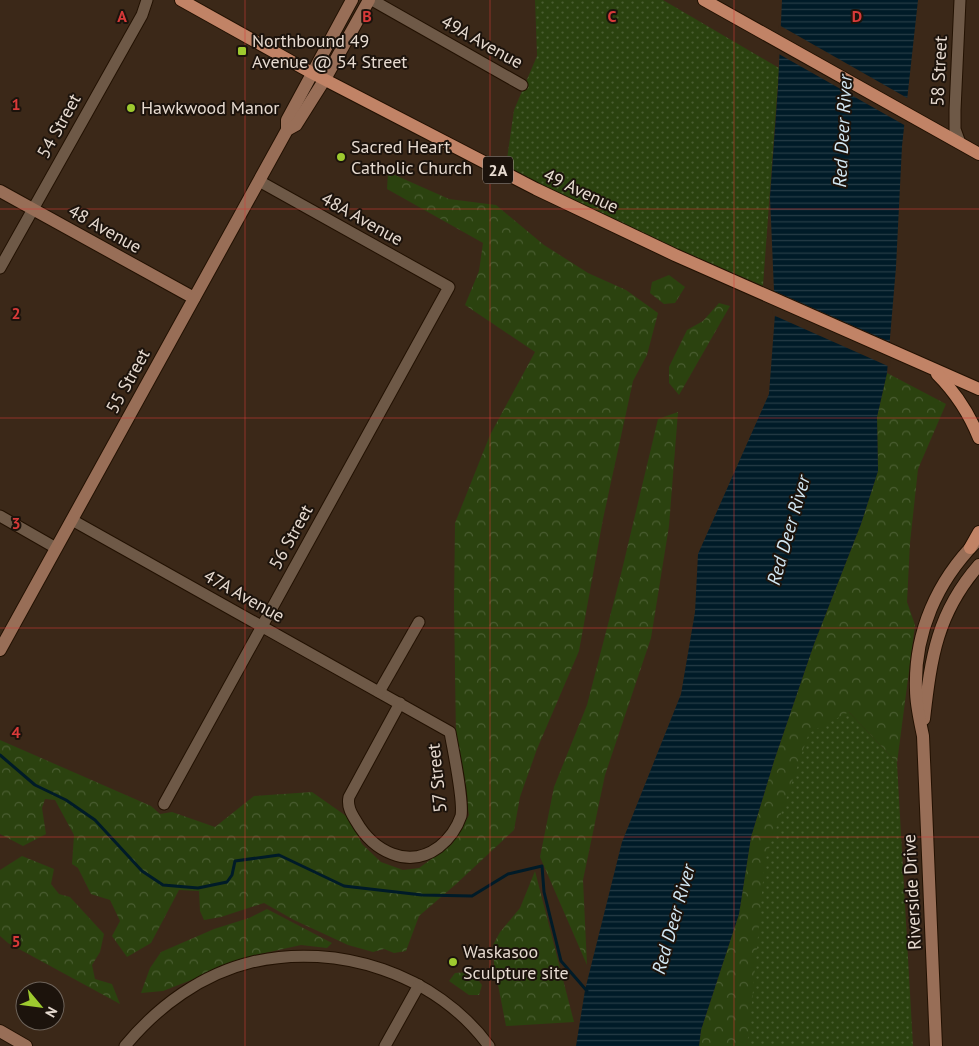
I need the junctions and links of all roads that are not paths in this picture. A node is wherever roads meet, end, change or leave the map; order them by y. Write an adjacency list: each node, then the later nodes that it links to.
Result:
1 (147, 0): 15 (street, 54 Street)
2 (181, 0): 7 (main road, 49 Avenue / 2A)
3 (352, 0): 7 (street, 55 Street)
4 (370, 0): 8 (street, 55 Street); 9 (street, 49A Avenue)
5 (704, 0): 11 (main road)
6 (960, 0): 11 (street, 58 Street)
7 (312, 73): 8 (main road, 49 Avenue / 2A); 10 (street, 55 Street)
8 (325, 80): 10 (street, 55 Street); 19 (main road, 49 Avenue / 2A)
9 (522, 85)
10 (287, 130): 13 (street, 55 Street)
11 (960, 143): 12 (main road)
12 (979, 154)
13 (259, 181): 17 (street, 48A Avenue); 18 (street, 55 Street)
14 (0, 190): 15 (street, 48 Avenue)
15 (33, 209): 16 (street, 54 Street); 18 (street, 48 Avenue)
16 (0, 268)
17 (449, 287): 29 (street, 56 Street)
18 (194, 298): 23 (street, 55 Street)
19 (929, 368): 20 (main road, 49 Avenue / 2A); 21 (main road)
20 (979, 389)
21 (979, 438)
22 (0, 516): 26 (street)
23 (72, 520): 26 (street, 55 Street); 29 (street, 47A Avenue)
24 (979, 532): 25 (main road)
25 (975, 544): 30 (street, Riverside Drive)
26 (56, 548): 32 (street, 55 Street)
27 (979, 565): 31 (street, Riverside Drive)
28 (419, 622): 33 (street)
29 (262, 626): 33 (street, 47A Avenue); 36 (street, 56 Street)
30 (923, 630): 31 (street); 35 (street, Riverside Drive)
31 (938, 633): 35 (street, Riverside Drive)
32 (0, 650)
33 (379, 692): 34 (street, 47A Avenue)
34 (400, 703): 34 (street, 57 Street)
35 (923, 736): 43 (street, Riverside Drive)
36 (164, 804)
37 (419, 985): 40 (street); 41 (street); 42 (street)
38 (0, 1031): 39 (street)
39 (26, 1046)
40 (125, 1046)
41 (385, 1046)
42 (489, 1046)
43 (936, 1046)

